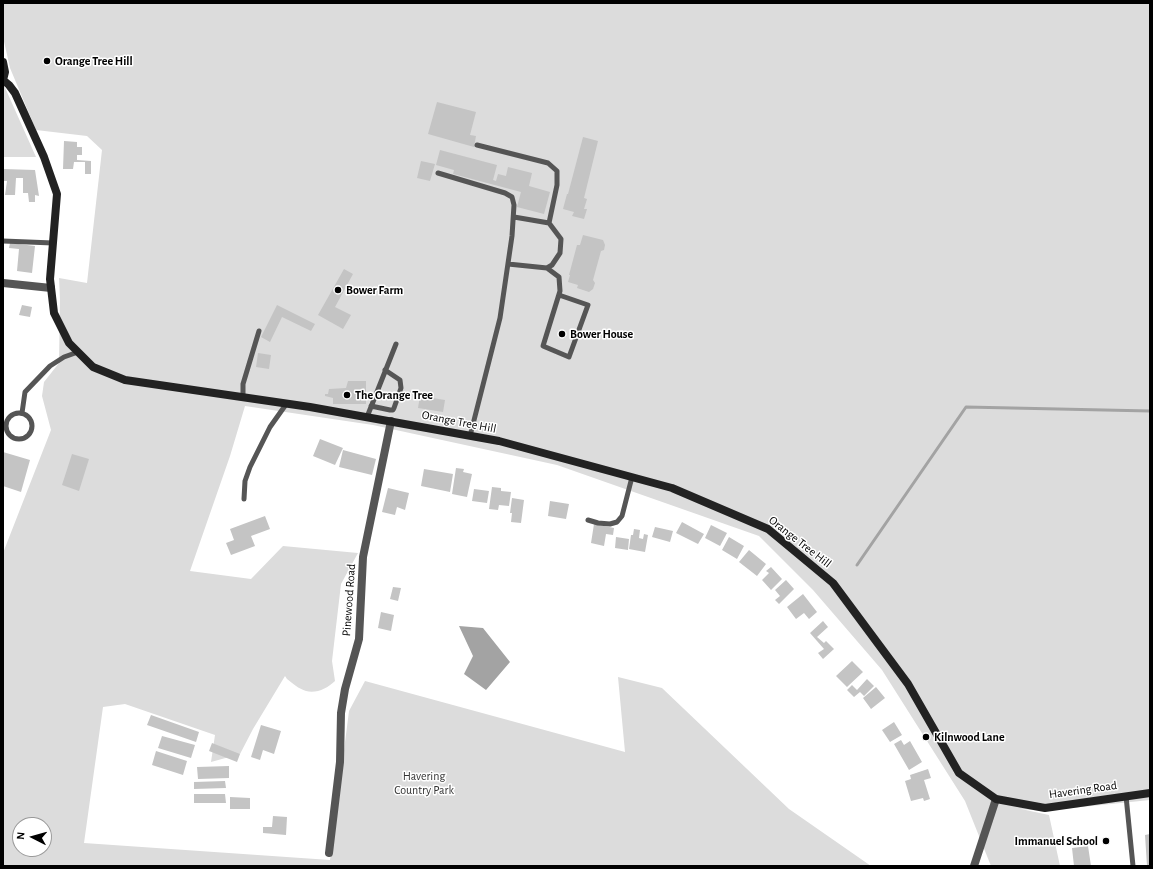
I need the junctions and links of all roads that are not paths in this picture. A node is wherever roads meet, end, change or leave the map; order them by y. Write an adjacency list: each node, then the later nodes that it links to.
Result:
1 (3, 62): 2 (main road)
2 (3, 80): 8 (main road, Orange Tree Hill)
3 (477, 145): 6 (lane)
4 (438, 173): 5 (lane)
5 (514, 217): 6 (lane); 9 (lane)
6 (549, 223): 10 (lane)
7 (3, 241): 8 (lane)
8 (53, 243): 12 (main road, Orange Tree Hill)
9 (508, 264): 10 (lane); 24 (lane)
10 (547, 268): 13 (lane)
11 (3, 283): 12 (street)
12 (51, 288): 16 (main road, Orange Tree Hill)
13 (559, 295): 13 (lane)
14 (259, 331): 18 (lane)
15 (396, 344): 17 (lane)
16 (78, 352): 18 (main road, Orange Tree Hill); 21 (lane)
17 (385, 370): 20 (lane); 20 (lane)
18 (243, 397): 19 (main road, Orange Tree Hill)
19 (286, 403): 22 (main road, Orange Tree Hill); 26 (lane)
20 (371, 406): 22 (lane)
21 (22, 413): 21 (lane)
22 (366, 417): 23 (main road, Orange Tree Hill)
23 (391, 421): 24 (main road, Orange Tree Hill); 31 (street, Pinewood Road)
24 (470, 436): 25 (main road, Orange Tree Hill)
25 (632, 477): 27 (lane); 30 (main road, Orange Tree Hill)
26 (244, 499)
27 (588, 520)
28 (1150, 793): 29 (main road, Havering Road)
29 (1126, 796): 30 (main road, Havering Road); 33 (lane)
30 (996, 799): 32 (street)
31 (329, 853)
32 (974, 866)
33 (1133, 866)

